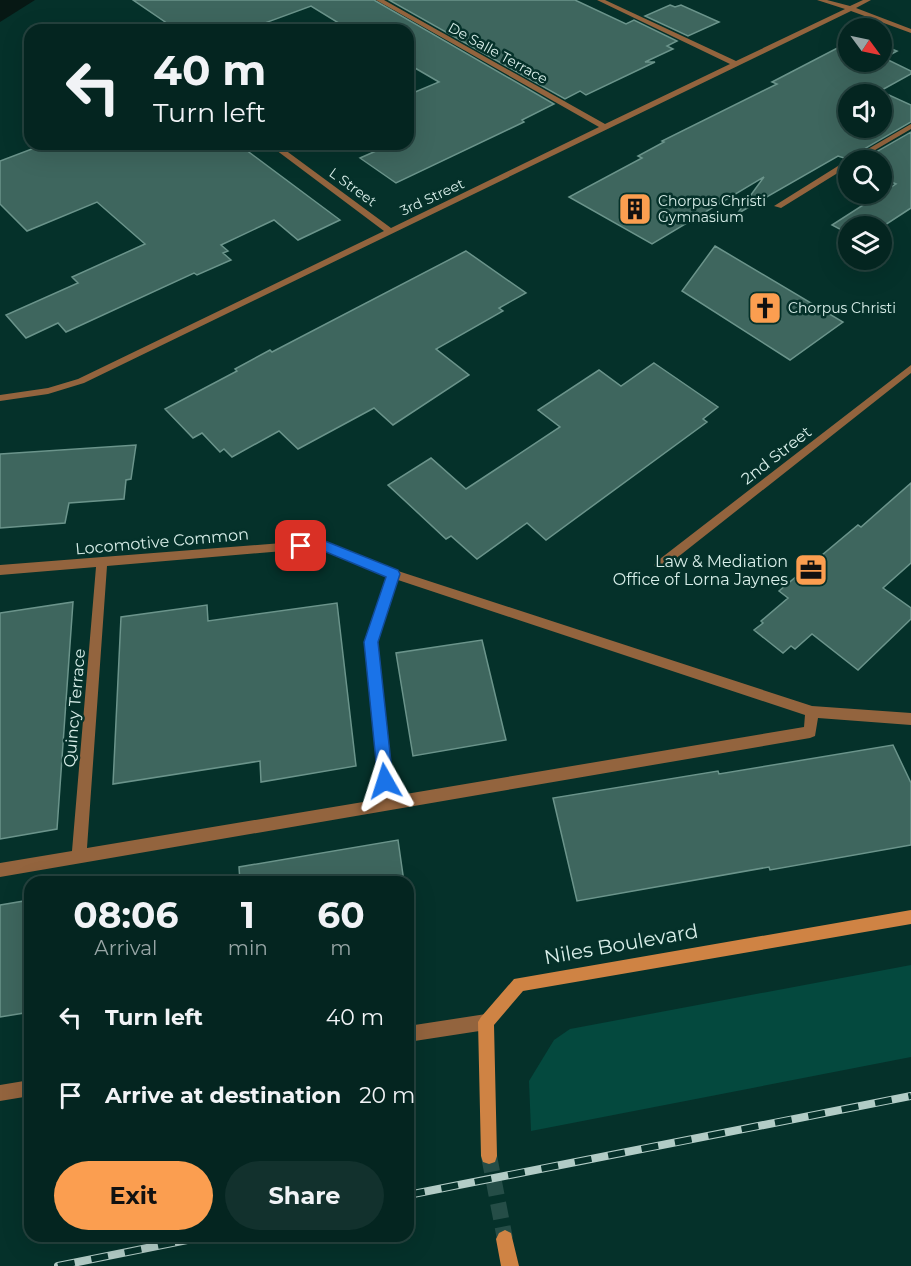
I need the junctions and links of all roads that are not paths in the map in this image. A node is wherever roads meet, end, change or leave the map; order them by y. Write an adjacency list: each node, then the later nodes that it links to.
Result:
1 (379, 0): 9 (street, De Salle Terrace)
2 (600, 0): 7 (street)
3 (820, 0): 5 (street)
4 (868, 0): 5 (street, 3rd Street)
5 (850, 9): 6 (street); 7 (street, 3rd Street)
6 (911, 31)
7 (736, 64): 9 (street, 3rd Street)
8 (911, 126): 11 (street)
9 (606, 128): 14 (street, 3rd Street)
10 (280, 150): 14 (street, L Street)
11 (870, 150)
12 (838, 170): 13 (street)
13 (778, 206)
14 (390, 231): 16 (street, 3rd Street)
15 (911, 368): 18 (street, 2nd Street)
16 (0, 398)
17 (102, 563): 19 (street, Locomotive Common); 20 (street, Locomotive Common); 24 (street, Quincy Terrace)
18 (660, 565)
19 (0, 570)
20 (394, 574): 21 (street, Locomotive Common); 23 (street)
21 (812, 711): 22 (street, Locomotive Common); 23 (street)
22 (911, 719)
23 (388, 805): 24 (street)
24 (79, 856): 25 (street)
25 (0, 870)
26 (911, 917): 27 (main road, Niles Boulevard)
27 (486, 1022): 28 (street); 31 (main road)
28 (414, 1033)
29 (24, 1089): 30 (street)
30 (0, 1093)
31 (489, 1156)
32 (505, 1239): 33 (main road)
33 (510, 1266)

